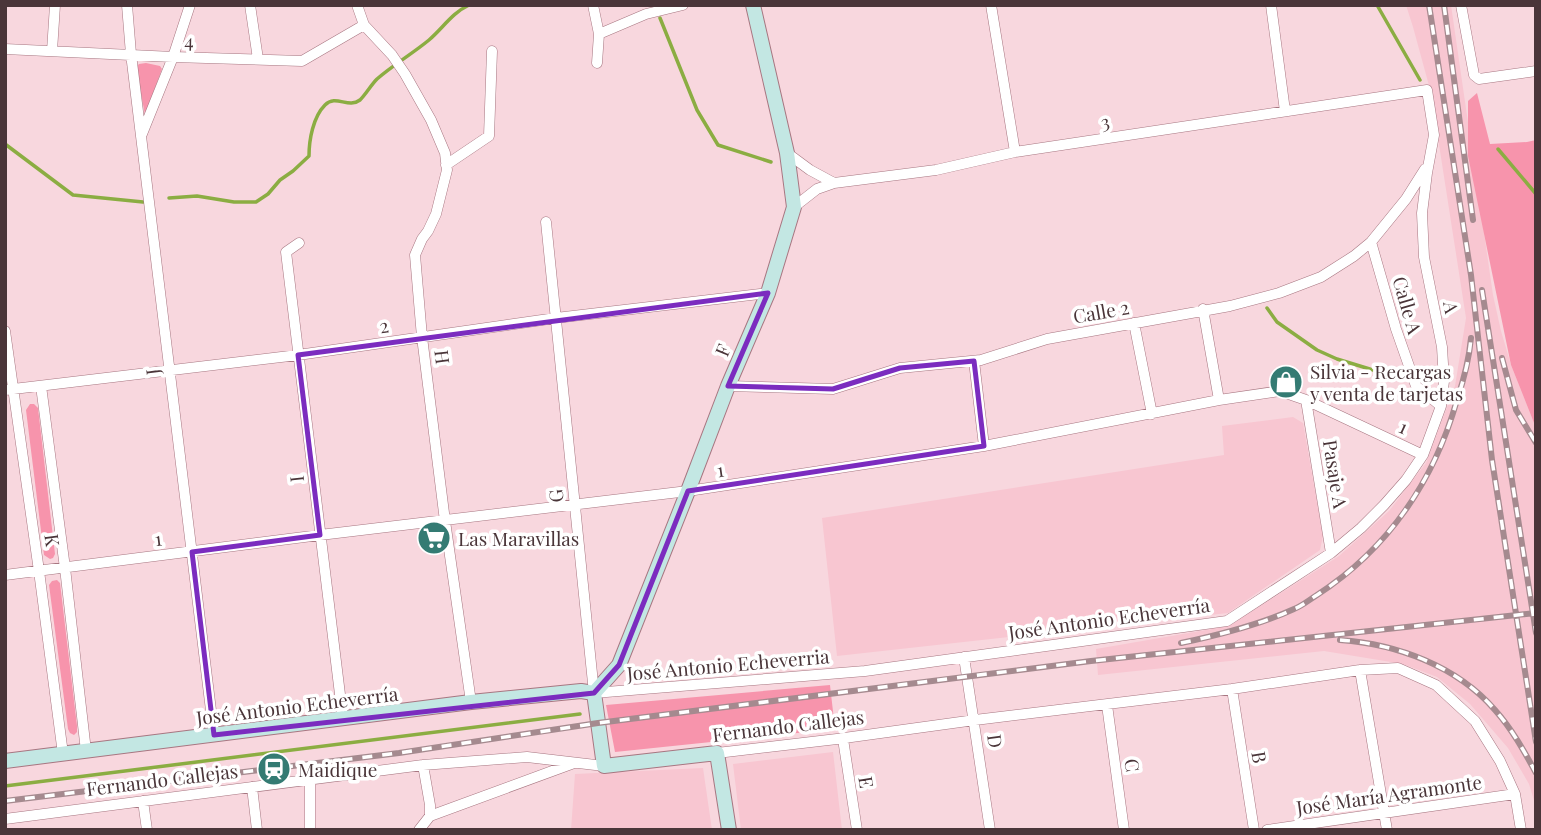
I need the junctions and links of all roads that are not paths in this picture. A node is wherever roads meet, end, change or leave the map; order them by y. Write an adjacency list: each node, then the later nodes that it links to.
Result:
1 (55, 5): 15 (street)
2 (127, 5): 17 (street, J)
3 (190, 5): 18 (street)
4 (250, 5): 19 (street)
5 (356, 5): 12 (street, H)
6 (593, 5): 13 (street)
7 (683, 5): 13 (street)
8 (753, 5): 26 (street, F)
9 (991, 5): 25 (street)
10 (1270, 5): 23 (street)
11 (1461, 5): 21 (street)
12 (363, 25): 19 (street, 4); 28 (street, H)
13 (599, 34): 20 (street)
14 (5, 49): 15 (street, 4)
15 (52, 51): 17 (street, 4)
16 (492, 51): 28 (street)
17 (131, 54): 18 (street, 4); 24 (street, J)
18 (173, 57): 19 (street, 4); 24 (street)
19 (258, 59)
20 (597, 63)
21 (1536, 71)
22 (1427, 90): 23 (street, 3); 27 (street, A)
23 (1285, 111): 25 (street, 3)
24 (141, 138): 42 (street, J)
25 (1015, 152): 29 (street, 3)
26 (787, 153): 29 (street); 30 (street, F)
27 (1429, 162): 32 (street, Calle 2); 48 (street, A)
28 (446, 165): 39 (street, H)
29 (834, 183): 30 (street, 3)
30 (794, 207): 34 (street, F)
31 (546, 222): 36 (street, G)
32 (1371, 242): 35 (street, Calle 2); 48 (street, Calle A)
33 (299, 243): 40 (street, I)
34 (768, 293): 36 (street, 2); 44 (street, F)
35 (1203, 309): 37 (street, Calle 2); 47 (street)
36 (556, 318): 39 (street, 2); 53 (street, G)
37 (1134, 323): 41 (street, Calle 2); 49 (street)
38 (5, 331): 45 (street, K)
39 (422, 337): 40 (street, 2); 54 (street, H)
40 (298, 355): 42 (street, 2); 55 (street, I)
41 (974, 361): 44 (street, Calle 2); 50 (street)
42 (169, 370): 43 (street, 2); 56 (street, J)
43 (41, 386): 45 (street, 2); 58 (street, K)
44 (728, 386): 52 (street, F)
45 (9, 389): 59 (street, K)
46 (1306, 400): 47 (street, 1); 51 (street, 1); 57 (street, Pasaje A)
47 (1219, 401): 49 (street, 1)
48 (1441, 406): 51 (street, A)
49 (1152, 414): 50 (street, 1)
50 (984, 446): 52 (street, 1)
51 (1423, 455): 57 (street, José Antonio Echeverría)
52 (688, 491): 53 (street, 1); 65 (street, F)
53 (575, 506): 54 (street, 1); 65 (street, G)
54 (446, 521): 55 (street, 1); 66 (street, H)
55 (320, 535): 56 (street, 1); 68 (street, I)
56 (192, 552): 58 (street, 1); 70 (street, J)
57 (1331, 553): 61 (street, José Antonio Echeverría)
58 (65, 568): 59 (street, 1); 72 (street, K)
59 (39, 571): 60 (street, 1); 74 (street, K)
60 (5, 575)
61 (964, 657): 63 (street, José Antonio Echeverría); 69 (street, D)
62 (1360, 670): 64 (street, Fernando Callejas); 81 (street, Fernando Callejas); 83 (street)
63 (865, 671): 65 (street, José Antonio Echeverria)
64 (1232, 689): 67 (street, Fernando Callejas); 94 (street, B)
65 (594, 693): 66 (street, José Antonio Echeverría); 78 (street, G)
66 (471, 702): 68 (street, José Antonio Echeverría)
67 (1107, 705): 69 (street, Fernando Callejas); 93 (street, C)
68 (342, 719): 70 (street, José Antonio Echeverría)
69 (975, 720): 71 (street, Fernando Callejas); 92 (street, D)
70 (214, 735): 72 (street, José Antonio Echeverría)
71 (843, 739): 73 (street, Fernando Callejas); 91 (street, E)
72 (86, 751): 74 (street, José Antonio Echeverría)
73 (717, 753): 78 (street, Fernando Callejas); 90 (street)
74 (62, 754): 75 (street, José Antonio Echeverría)
75 (5, 761)
76 (579, 762): 77 (street, Fernando Callejas); 78 (street, Fernando Callejas); 84 (street)
77 (423, 765): 79 (street, Fernando Callejas); 84 (street)
78 (604, 766)
79 (310, 779): 80 (street, Fernando Callejas); 88 (street)
80 (252, 786): 82 (street, Fernando Callejas); 87 (street)
81 (1515, 794): 83 (street, José María Agramonte); 97 (street, Fernando Callejas)
82 (143, 801): 85 (street, Fernando Callejas); 86 (street)
83 (1384, 813): 95 (street, José María Agramonte); 96 (street)
84 (430, 816): 89 (street)
85 (5, 819)
86 (147, 830)
87 (257, 830)
88 (310, 830)
89 (419, 830)
90 (729, 830)
91 (857, 830)
92 (990, 830)
93 (1124, 830)
94 (1254, 830)
95 (1267, 830)
96 (1387, 830)
97 (1521, 830)

